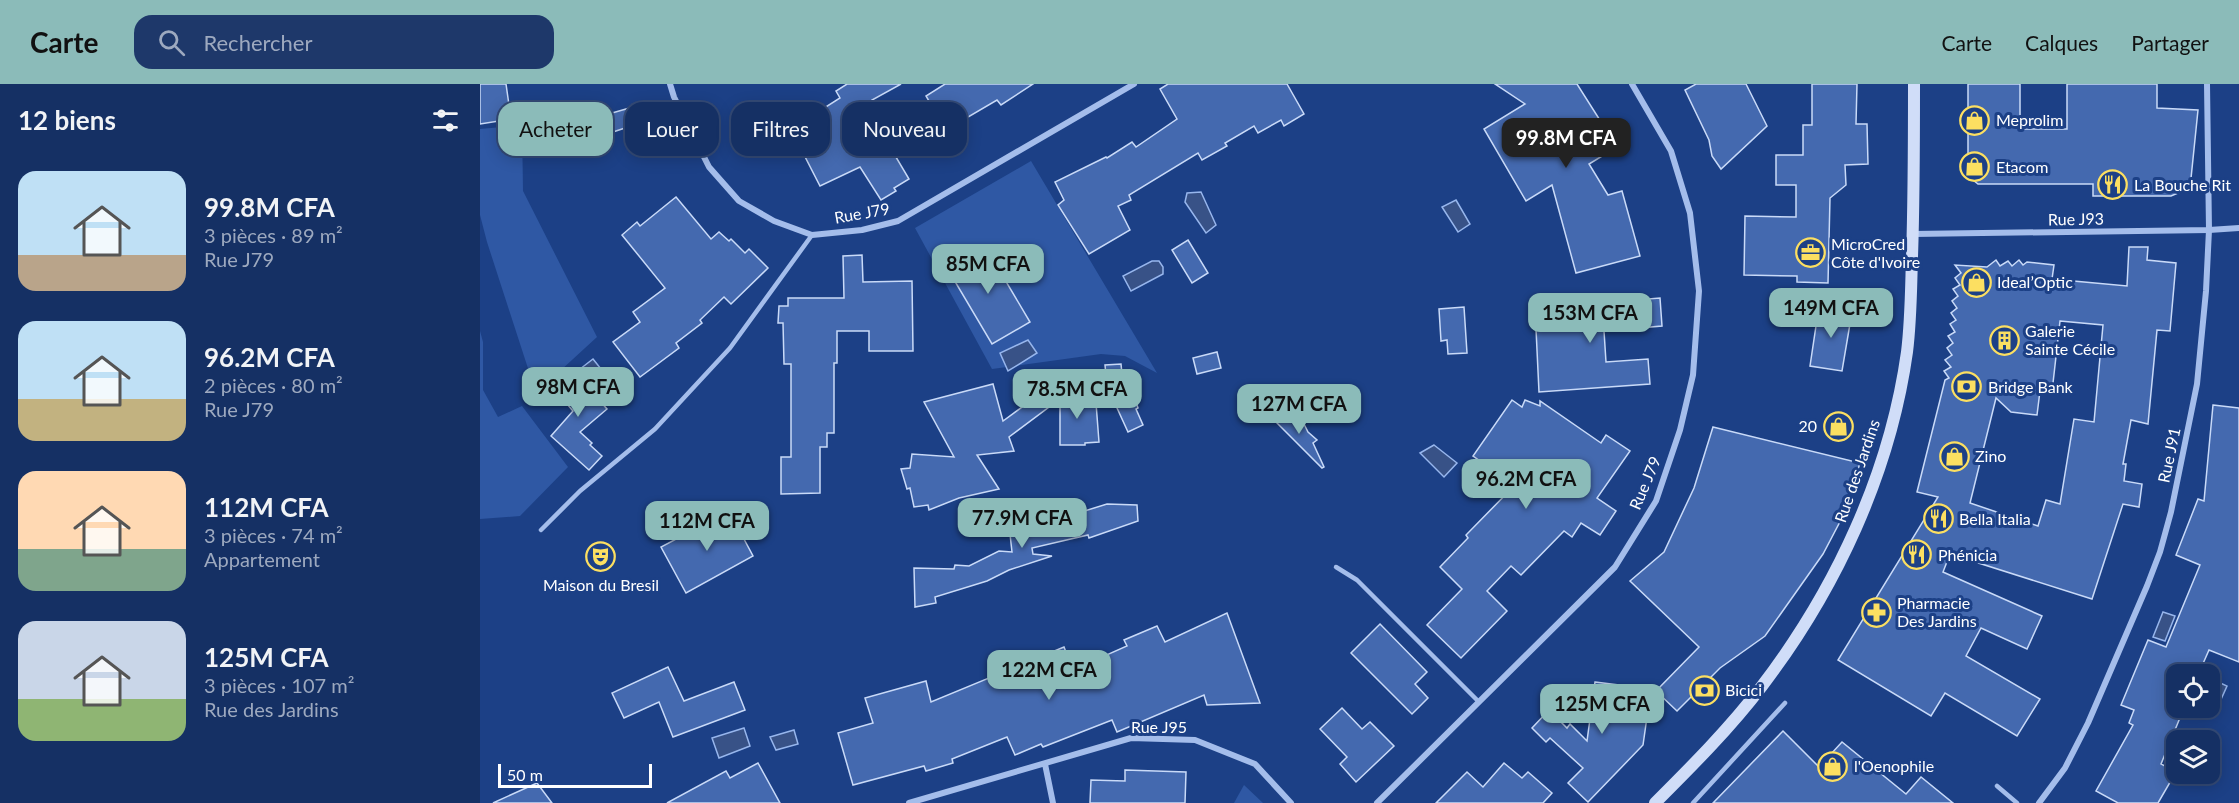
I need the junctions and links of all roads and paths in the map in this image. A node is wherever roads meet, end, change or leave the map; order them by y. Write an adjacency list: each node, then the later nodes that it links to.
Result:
1 (670, 84): 9 (street, Rue J79)
2 (1134, 84): 9 (street, Rue J79)
3 (1632, 84): 12 (street, Rue J79)
4 (1914, 84): 8 (main road, Rue des Jardins)
5 (2207, 84): 7 (street, Rue J91)
6 (2239, 228): 7 (street, Rue J93)
7 (2210, 231): 8 (street, Rue J93); 23 (street, Rue J91)
8 (1913, 234): 20 (main road, Rue des Jardins)
9 (812, 235): 10 (lane)
10 (541, 530)
11 (1336, 567): 12 (lane)
12 (1479, 702): 19 (street, Rue J79)
13 (1785, 703): 21 (lane)
14 (1045, 764): 16 (street, Rue J95); 17 (street); 18 (street, Rue J95)
15 (1997, 786): 22 (lane)
16 (909, 803)
17 (1053, 803)
18 (1291, 803)
19 (1377, 803)
20 (1655, 803)
21 (1693, 803)
22 (2018, 803)
23 (2039, 803)

